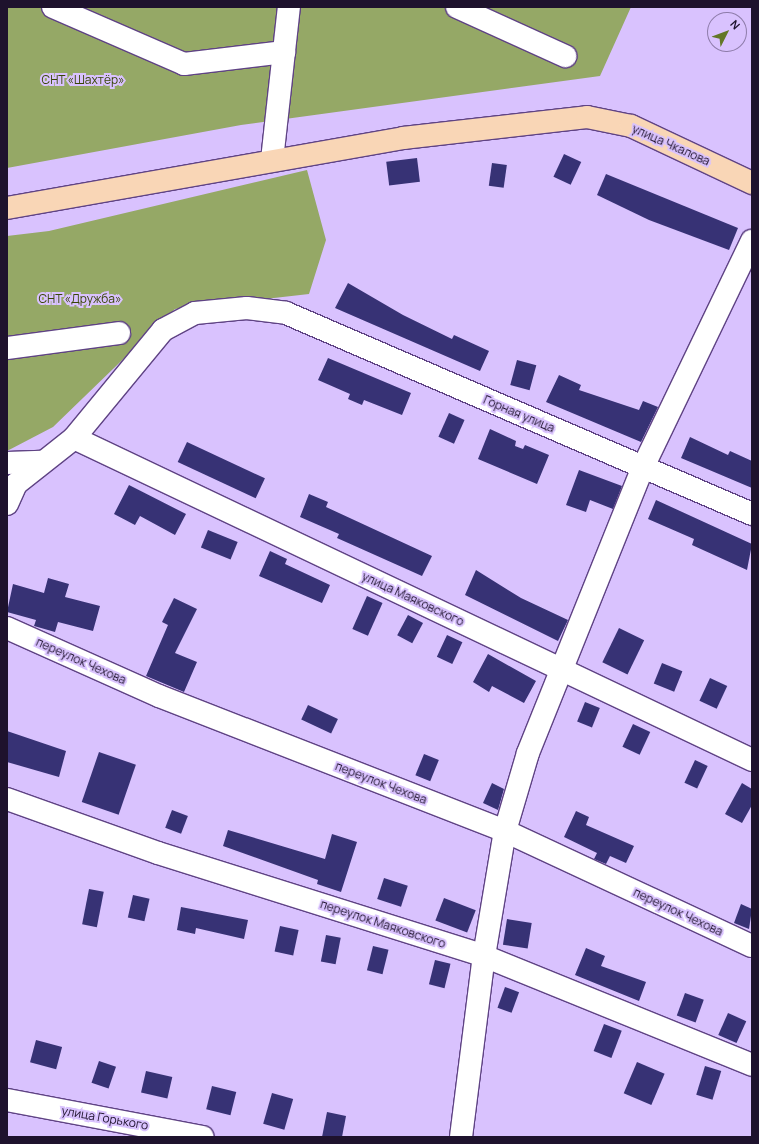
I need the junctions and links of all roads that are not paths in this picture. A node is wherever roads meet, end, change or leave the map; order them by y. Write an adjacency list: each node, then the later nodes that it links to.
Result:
1 (53, 7): 4 (street)
2 (289, 7): 4 (street)
3 (457, 7): 5 (street)
4 (284, 52): 6 (street)
5 (565, 56)
6 (272, 160): 7 (main road, улица Чкалова); 8 (main road, улица Чкалова)
7 (752, 183)
8 (7, 208)
9 (752, 241): 15 (street)
10 (119, 333): 11 (street)
11 (7, 348)
12 (74, 438): 13 (street, Горная улица); 15 (street, Горная улица); 19 (street, улица Маяковского)
13 (42, 462): 14 (street); 16 (street, Горная улица)
14 (7, 463)
15 (643, 467): 17 (street, Горная улица); 19 (street)
16 (7, 504)
17 (752, 514)
18 (7, 628): 22 (street, переулок Чехова)
19 (560, 668): 20 (street, улица Маяковского); 22 (street)
20 (752, 760)
21 (7, 799): 24 (street, переулок Маяковского)
22 (505, 831): 23 (street, переулок Чехова); 24 (street)
23 (752, 946)
24 (484, 956): 25 (street, переулок Маяковского); 28 (street)
25 (752, 1065)
26 (7, 1100): 27 (street, улица Горького)
27 (203, 1137)
28 (461, 1137)

